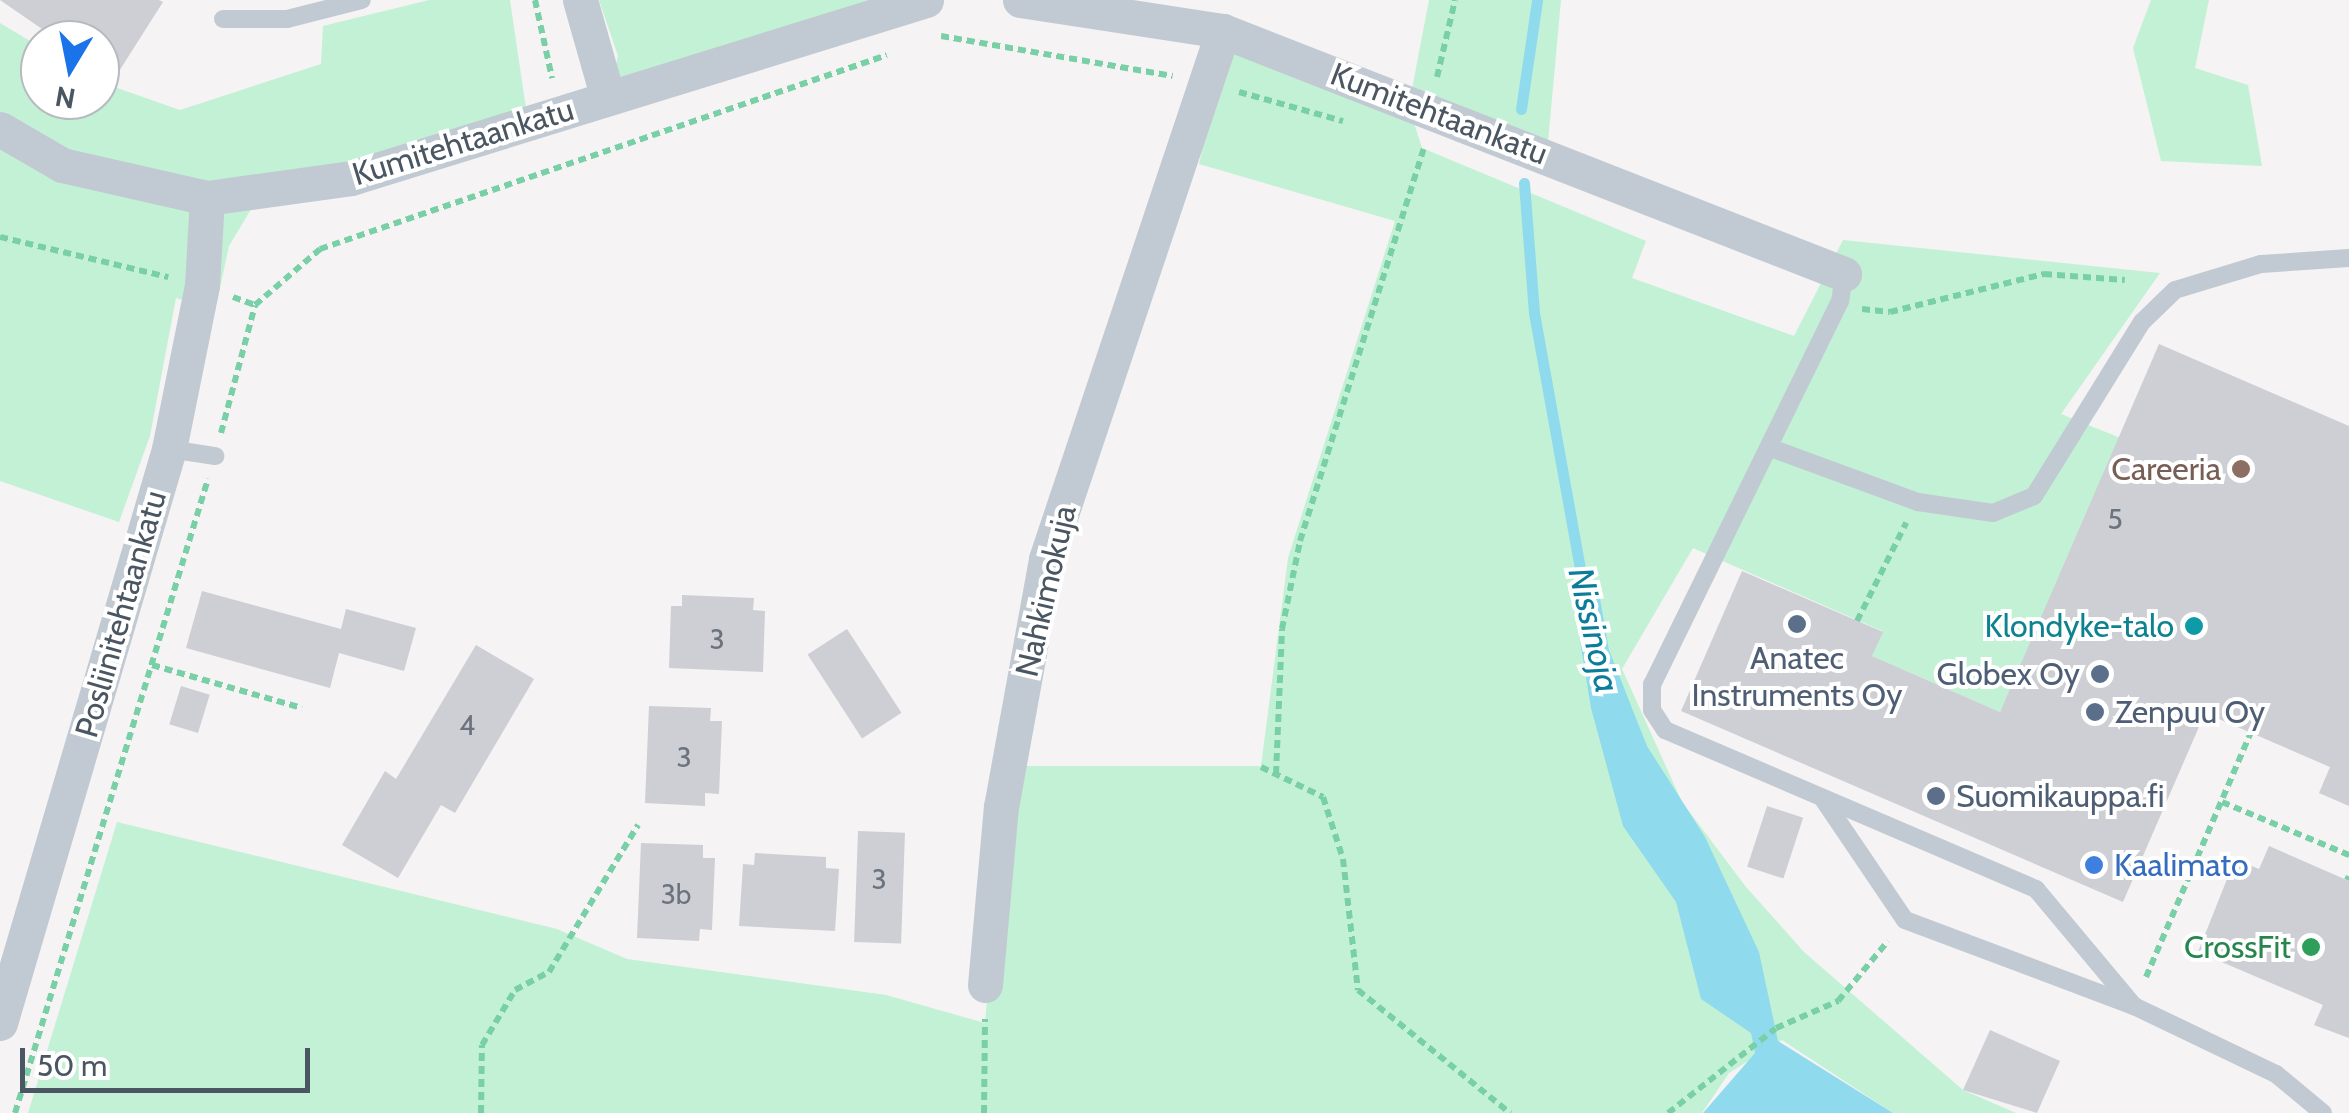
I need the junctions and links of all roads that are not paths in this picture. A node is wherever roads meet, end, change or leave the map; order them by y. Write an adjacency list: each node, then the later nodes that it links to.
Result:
1 (362, 0): 5 (lane)
2 (580, 0): 7 (street)
3 (926, 0): 7 (street, Kumitehtaankatu)
4 (1020, 0): 6 (street, Kumitehtaankatu)
5 (223, 19)
6 (1223, 31): 11 (street, Kumitehtaankatu); 16 (street, Nahkimokuja)
7 (608, 98): 9 (street, Kumitehtaankatu)
8 (0, 129): 9 (street, Kumitehtaankatu)
9 (207, 198): 12 (street, Posliinitehtaankatu)
10 (2349, 258): 13 (lane)
11 (1844, 274): 13 (lane)
12 (170, 448): 14 (lane); 18 (street, Posliinitehtaankatu)
13 (1771, 448): 15 (lane)
14 (214, 456)
15 (1823, 798): 17 (lane); 17 (lane)
16 (985, 985)
17 (2134, 1006): 19 (lane)
18 (0, 1023)
19 (2323, 1113)

